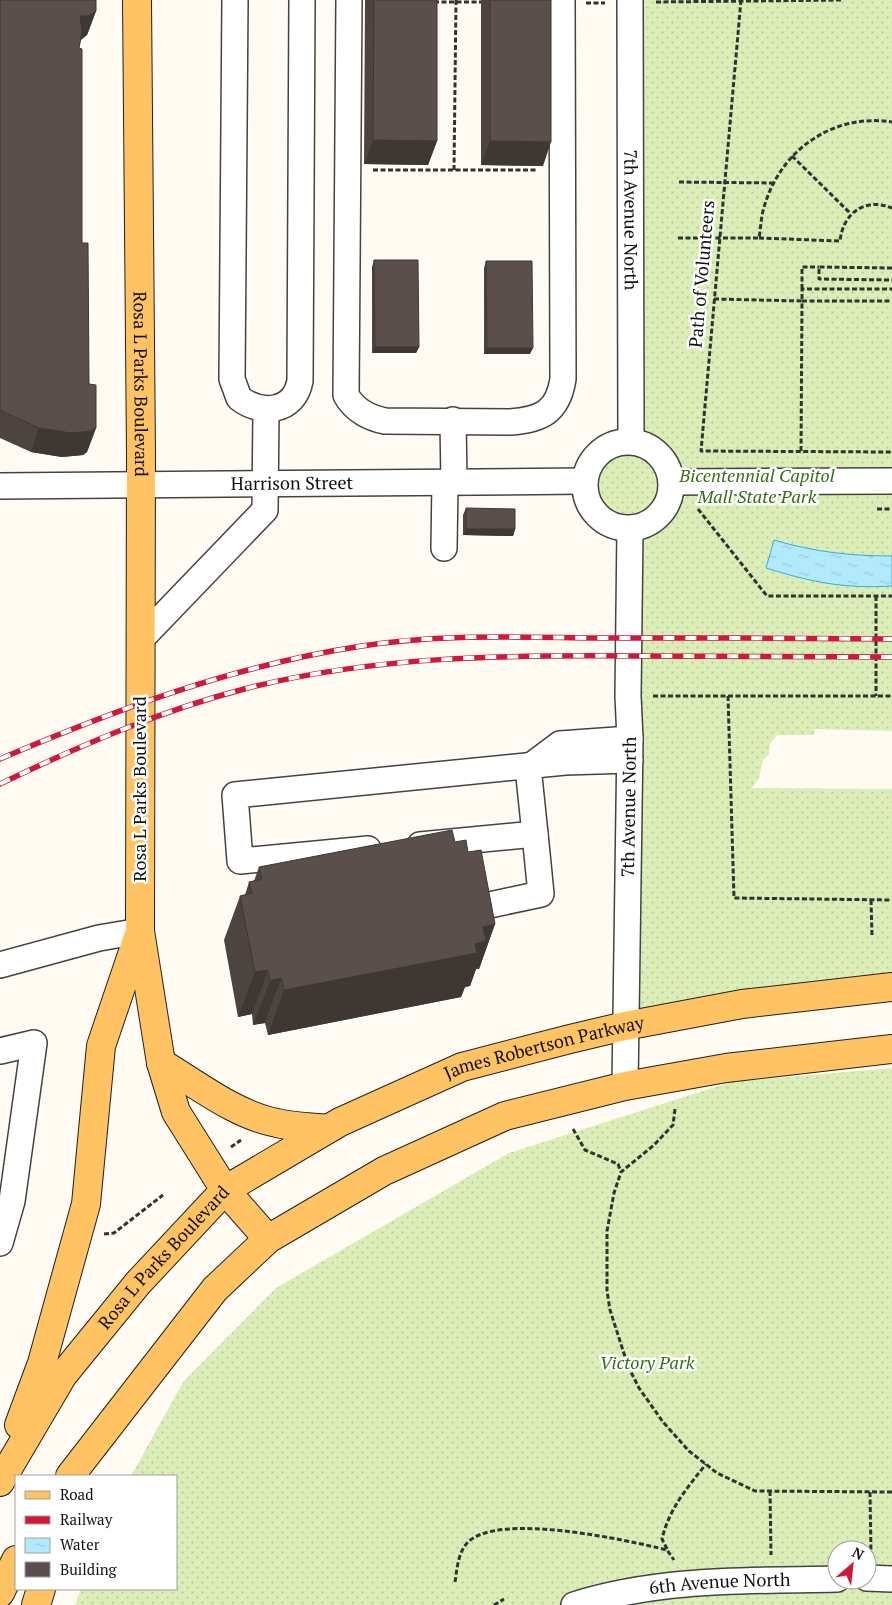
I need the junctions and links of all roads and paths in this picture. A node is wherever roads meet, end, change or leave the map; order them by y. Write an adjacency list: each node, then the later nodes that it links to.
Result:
1 (137, 0): 43 (main road, Rosa L Parks Boulevard)
2 (235, 0): 33 (street)
3 (302, 0): 33 (street)
4 (349, 0): 14 (street)
5 (843, 0): 9 (path)
6 (456, 1): 10 (path); 11 (path); 15 (path)
7 (562, 1): 8 (path); 16 (street)
8 (630, 1): 9 (path); 35 (street, 7th Avenue North)
9 (741, 1): 18 (path, Path of Volunteers)
10 (427, 2)
11 (494, 2)
12 (892, 122): 13 (path)
13 (792, 156): 19 (path); 21 (path)
14 (348, 170): 15 (path); 34 (street)
15 (454, 170): 16 (path)
16 (562, 170): 34 (street)
17 (679, 182): 18 (path)
18 (723, 182): 19 (path); 23 (path, Path of Volunteers)
19 (774, 183): 24 (path)
20 (892, 208): 21 (path)
21 (850, 213): 24 (path)
22 (678, 238): 23 (path)
23 (719, 238): 24 (path); 30 (path, Path of Volunteers)
24 (759, 238)
25 (819, 267): 26 (path); 27 (path); 28 (path)
26 (892, 268)
27 (892, 280)
28 (802, 289): 29 (path); 31 (path)
29 (892, 289)
30 (714, 299): 31 (path); 36 (path, Path of Volunteers)
31 (802, 301): 32 (path); 36 (path)
32 (892, 302)
33 (266, 410): 42 (street)
34 (453, 420): 39 (street)
35 (630, 441): 40 (street); 41 (street)
36 (801, 451): 37 (path)
37 (892, 452)
38 (892, 481): 41 (street)
39 (449, 482): 40 (street, Harrison Street); 42 (street, Harrison Street); 47 (street)
40 (585, 482): 46 (street)
41 (671, 482): 46 (street)
42 (267, 484): 43 (street, Harrison Street); 50 (street)
43 (141, 485): 44 (street, Harrison Street); 50 (main road, Rosa L Parks Boulevard)
44 (0, 486)
45 (698, 509): 48 (path)
46 (630, 530): 55 (street, 7th Avenue North)
47 (444, 548)
48 (876, 596): 49 (path); 53 (path)
49 (892, 596)
50 (141, 639): 61 (main road, Rosa L Parks Boulevard)
51 (645, 696): 52 (path)
52 (728, 696): 53 (path); 58 (path)
53 (876, 696): 54 (path)
54 (892, 696)
55 (630, 750): 56 (street); 65 (street, 7th Avenue North)
56 (528, 767): 57 (street); 57 (street)
57 (535, 834): 60 (street)
58 (871, 900): 59 (path); 62 (path)
59 (892, 900)
60 (485, 906)
61 (140, 931): 63 (street); 68 (main road, Rosa L Parks Boulevard); 83 (main road)
62 (872, 935)
63 (0, 965)
64 (892, 987): 65 (main road, James Robertson Parkway)
65 (625, 1026): 69 (street, 7th Avenue North); 71 (main road, James Robertson Parkway)
66 (892, 1050): 69 (main road)
67 (0, 1051): 78 (street)
68 (161, 1063): 71 (main road); 74 (main road, Rosa L Parks Boulevard)
69 (625, 1086): 77 (main road)
70 (675, 1109): 73 (path)
71 (328, 1129): 74 (main road, James Robertson Parkway)
72 (573, 1129): 73 (path)
73 (621, 1172): 80 (path)
74 (225, 1190): 77 (main road); 84 (main road, Rosa L Parks Boulevard)
75 (163, 1195): 76 (path)
76 (96, 1235)
77 (268, 1240): 79 (main road)
78 (0, 1242)
79 (95, 1446): 81 (main road); 82 (main road)
80 (706, 1464): 85 (path); 89 (path)
81 (71, 1475)
82 (84, 1475)
83 (0, 1476)
84 (0, 1482)
85 (770, 1491): 86 (path); 92 (path)
86 (870, 1492): 87 (path); 88 (path)
87 (892, 1492)
88 (874, 1540)
89 (667, 1550): 93 (path); 94 (path)
90 (15, 1562): 96 (main road)
91 (827, 1579): 92 (street, 6th Avenue North)
92 (773, 1580): 94 (street, 6th Avenue North)
93 (455, 1582)
94 (687, 1582): 100 (street, 6th Avenue North)
95 (42, 1590): 98 (main road)
96 (0, 1593)
97 (504, 1599): 99 (path)
98 (36, 1605)
99 (494, 1605)
100 (574, 1605)

